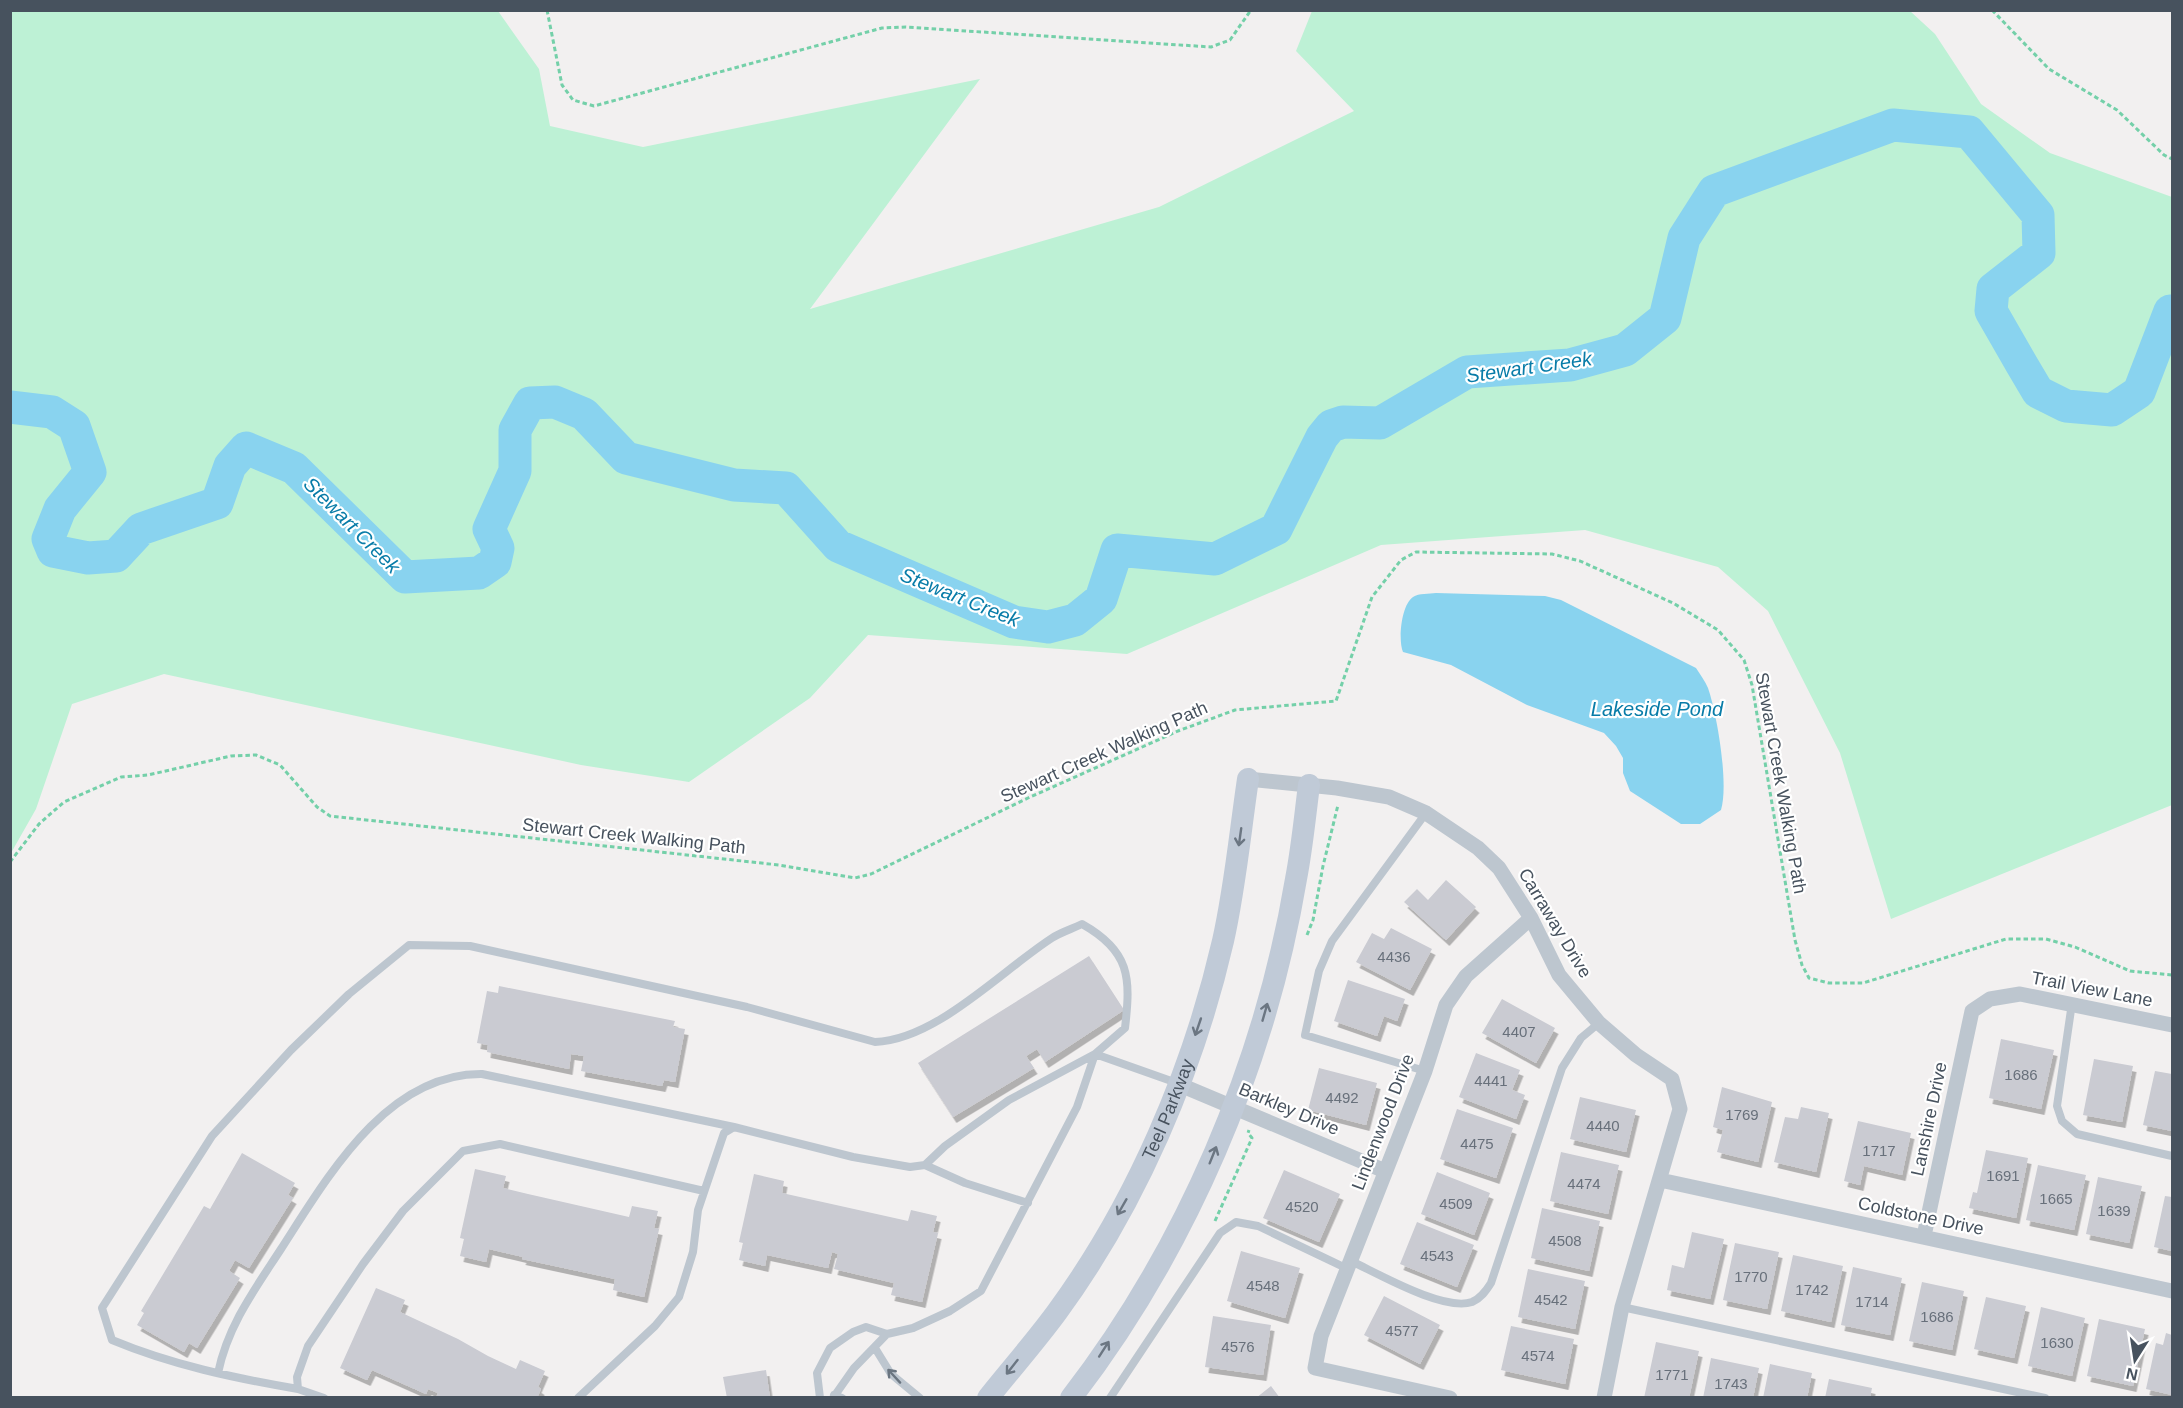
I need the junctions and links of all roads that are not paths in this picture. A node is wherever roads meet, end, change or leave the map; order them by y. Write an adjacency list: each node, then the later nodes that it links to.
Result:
1 (1248, 779): 2 (street, Carraway Drive); 11 (street, Teel Parkway, one-way to 11)
2 (1309, 785): 3 (street, Carraway Drive); 12 (street, one-way to 2)
3 (1426, 813): 4 (street, Carraway Drive); 10 (lane)
4 (1531, 918): 7 (street, Carraway Drive); 10 (street, Lindenwood Drive)
5 (2072, 1004): 6 (street, Trail View Lane); 8 (street, Trail View Lane); 14 (lane)
6 (1972, 1011): 20 (street, Lanshire Drive)
7 (1599, 1023): 17 (street, Carraway Drive); 21 (lane)
8 (2172, 1025)
9 (1095, 1054): 11 (lane); 15 (lane); 19 (lane); 26 (lane)
10 (1425, 1071): 16 (street, Lindenwood Drive)
11 (1178, 1084): 12 (street, Barkley Drive); 35 (street, Teel Parkway, one-way to 35)
12 (1233, 1107): 16 (street, Barkley Drive); 36 (street, one-way to 12)
13 (734, 1127): 15 (lane); 18 (lane); 26 (lane)
14 (2172, 1156)
15 (925, 1165): 19 (lane)
16 (1386, 1171): 21 (street, Lindenwood Drive)
17 (1660, 1180): 20 (street, Coldstone Drive); 23 (street, Carraway Drive)
18 (704, 1191): 27 (lane); 31 (lane)
19 (1028, 1203): 24 (lane)
20 (1924, 1236): 22 (street, Coldstone Drive)
21 (1349, 1265): 28 (street, Lindenwood Drive); 37 (lane)
22 (2172, 1292)
23 (1622, 1307): 39 (street, Carraway Drive); 40 (lane)
24 (887, 1334): 25 (lane); 32 (lane)
25 (875, 1348): 29 (lane); 34 (lane, one-way to 25)
26 (218, 1373): 27 (lane)
27 (298, 1389): 30 (lane)
28 (1421, 1394): 38 (street)
29 (833, 1396): 33 (lane)
30 (324, 1398)
31 (578, 1398)
32 (820, 1398)
33 (842, 1398)
34 (920, 1398)
35 (988, 1398)
36 (1071, 1398)
37 (1110, 1398)
38 (1450, 1398)
39 (1604, 1398)
40 (2045, 1398)

